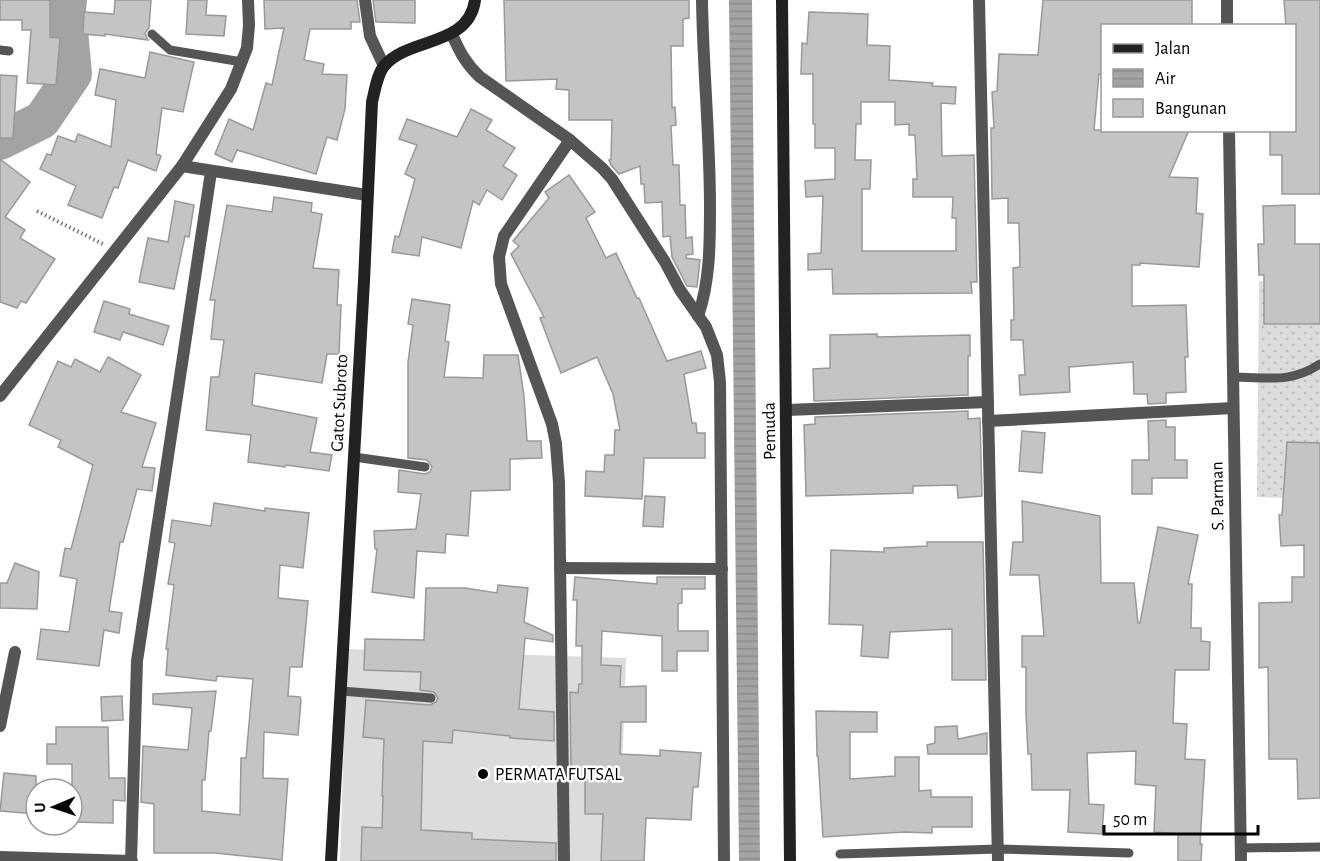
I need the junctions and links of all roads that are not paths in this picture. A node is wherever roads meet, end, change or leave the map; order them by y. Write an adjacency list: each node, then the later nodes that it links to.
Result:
1 (248, 0): 11 (street)
2 (365, 0): 12 (street)
3 (475, 0): 10 (street)
4 (702, 0): 18 (street)
5 (782, 0): 24 (street, Pemuda)
6 (979, 0): 22 (street)
7 (1227, 0): 8 (street)
8 (1227, 24)
9 (153, 34): 11 (lane)
10 (452, 34): 12 (street); 14 (street)
11 (242, 62): 15 (street)
12 (384, 66): 17 (street, Gatot Subroto)
13 (1229, 132): 20 (street, S. Parman)
14 (570, 140): 18 (street); 28 (street)
15 (182, 166): 16 (street); 21 (street)
16 (211, 172): 17 (street); 40 (street)
17 (367, 195): 26 (street, Gatot Subroto)
18 (698, 316): 29 (street)
19 (1320, 364): 20 (lane)
20 (1233, 377): 23 (street, S. Parman)
21 (0, 396)
22 (988, 402): 24 (street); 25 (street)
23 (1233, 408): 25 (street); 35 (street, S. Parman)
24 (787, 410): 44 (street, Pemuda)
25 (988, 421): 38 (street)
26 (354, 457): 27 (lane); 31 (street, Gatot Subroto)
27 (425, 467)
28 (560, 568): 29 (street); 42 (street)
29 (722, 569): 43 (street)
30 (15, 652): 33 (street)
31 (340, 691): 32 (lane); 41 (street, Gatot Subroto)
32 (431, 698)
33 (0, 726)
34 (1320, 847): 35 (lane)
35 (1241, 848): 45 (street, S. Parman)
36 (1128, 853): 38 (lane)
37 (840, 854): 38 (lane)
38 (998, 855)
39 (0, 857): 40 (street)
40 (131, 861)
41 (331, 861)
42 (564, 861)
43 (724, 861)
44 (790, 861)
45 (1241, 861)

